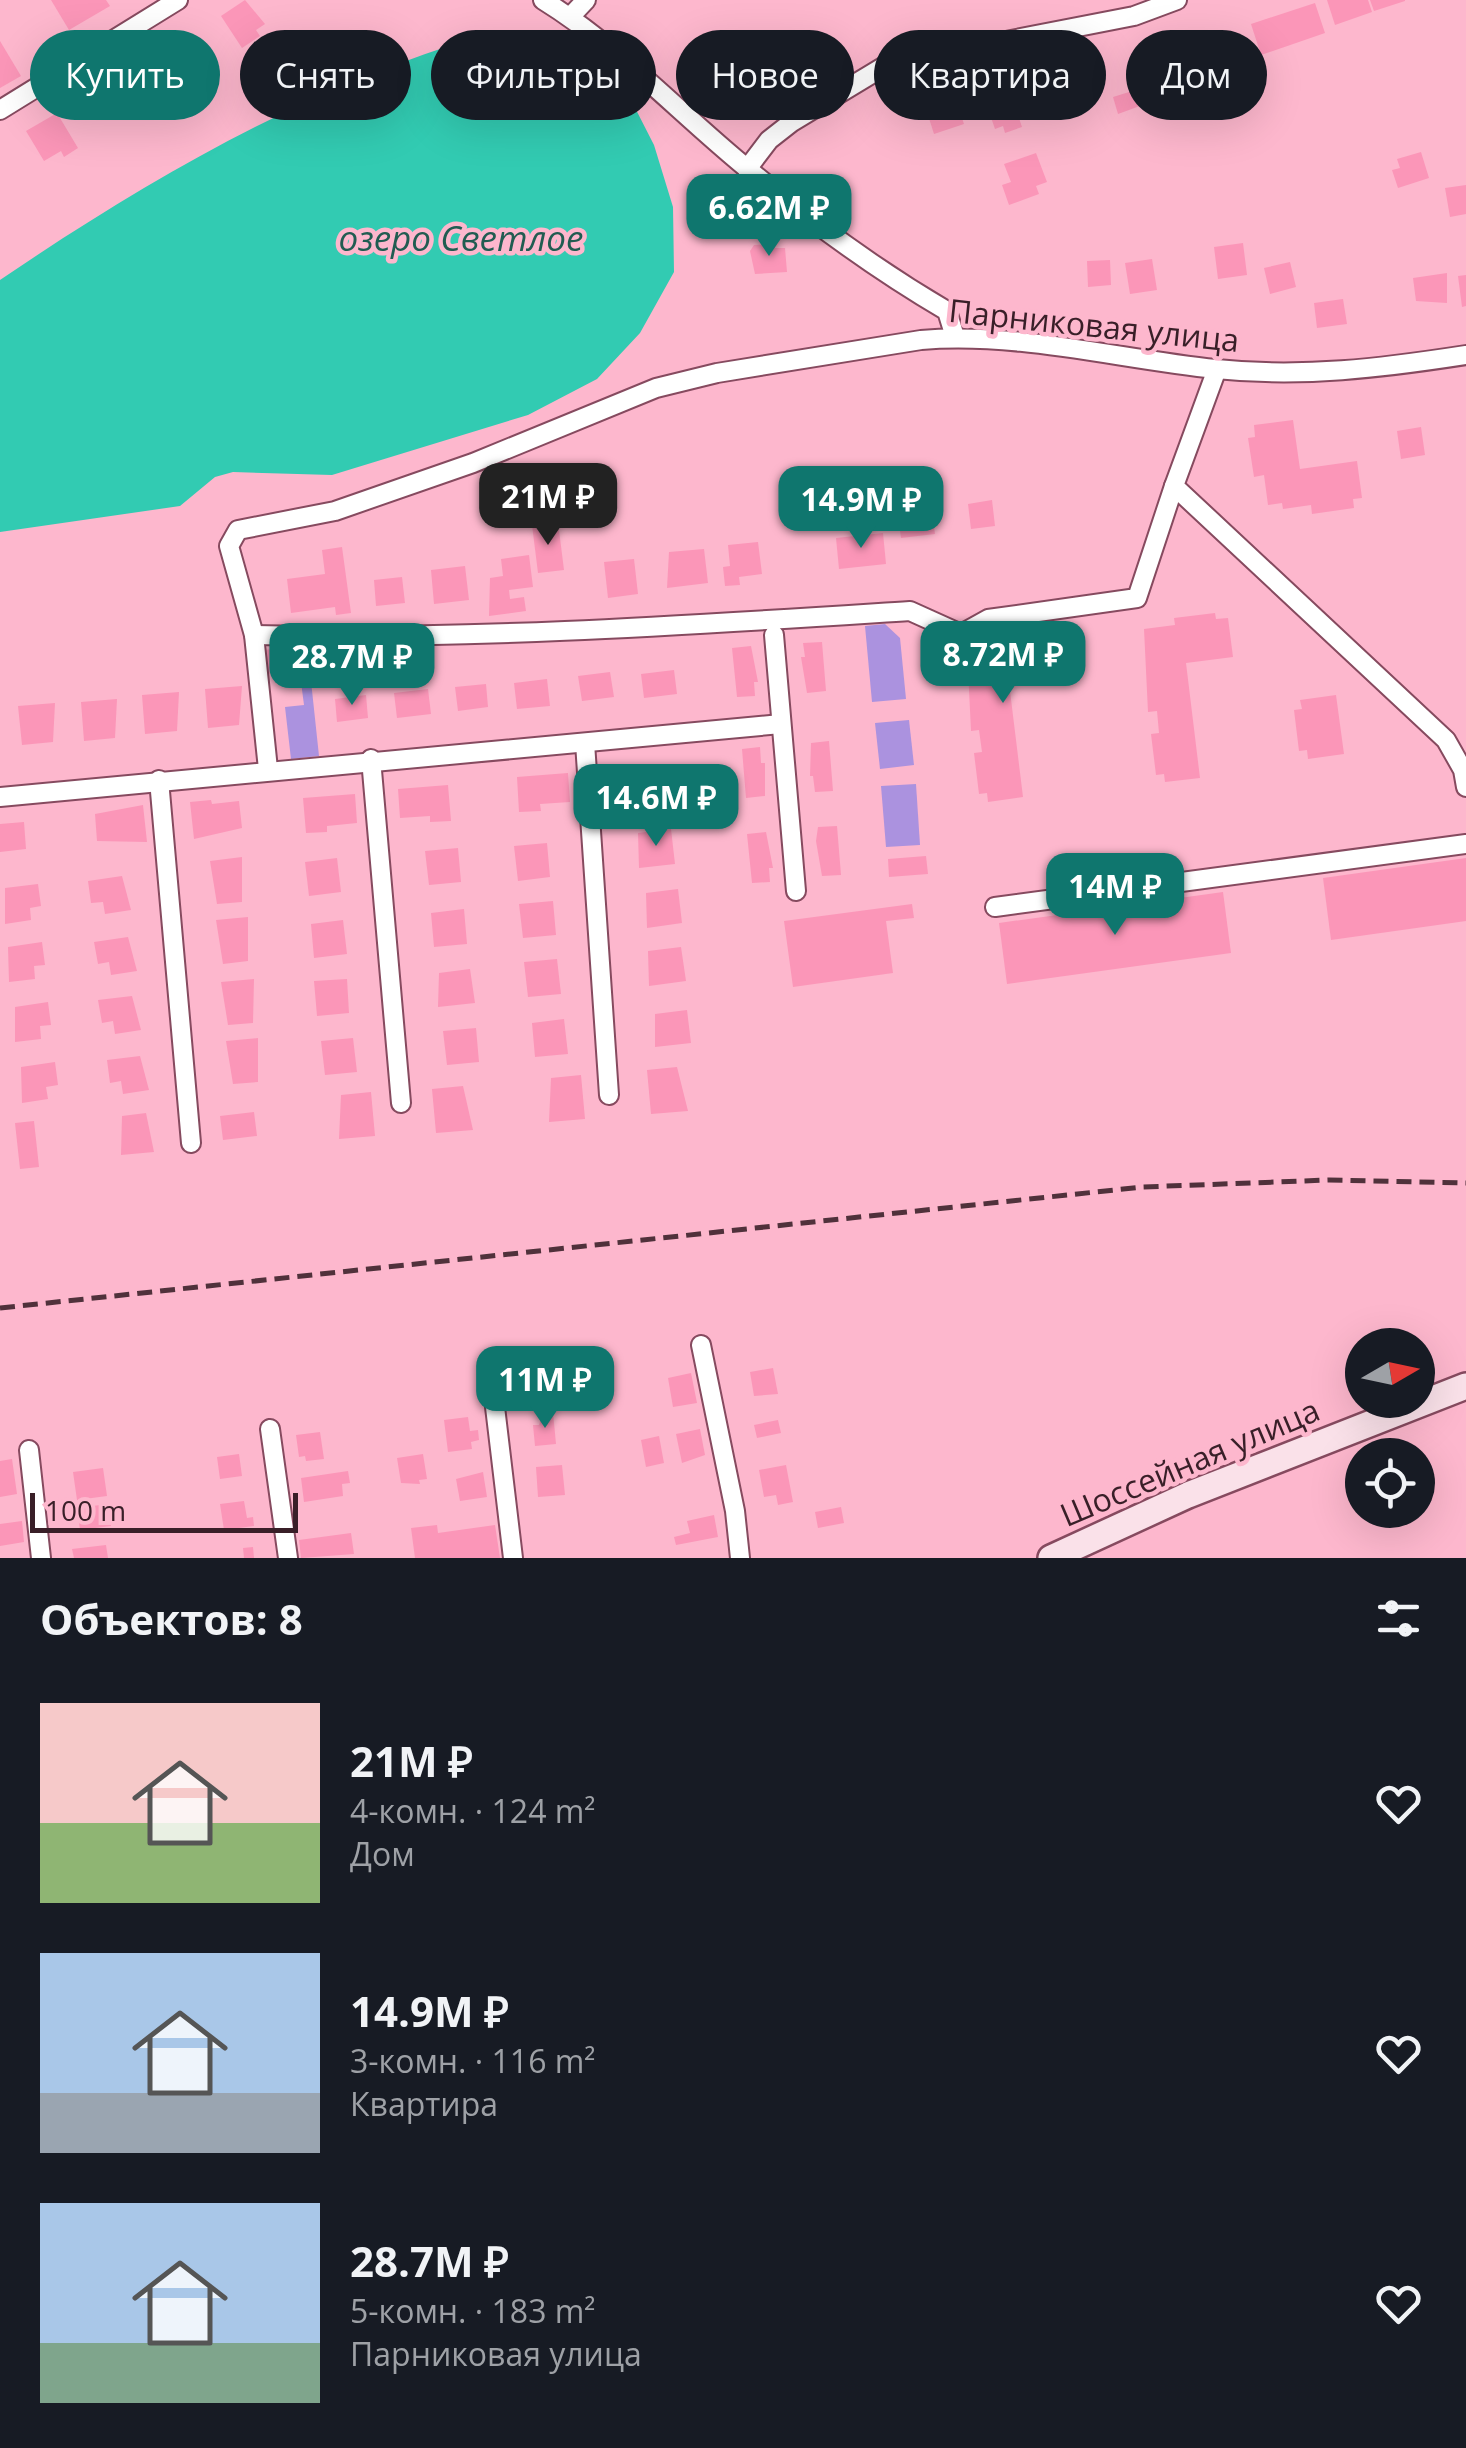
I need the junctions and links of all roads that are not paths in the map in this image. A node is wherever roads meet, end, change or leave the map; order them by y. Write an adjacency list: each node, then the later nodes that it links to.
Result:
1 (178, 0): 6 (street)
2 (543, 0): 5 (street)
3 (586, 0): 5 (street)
4 (1177, 0): 7 (street)
5 (570, 16): 7 (street)
6 (0, 110)
7 (747, 169): 8 (street)
8 (956, 338): 10 (street, Парниковая улица); 12 (street, Парниковая улица)
9 (1466, 355): 10 (street, Парниковая улица)
10 (1216, 369): 11 (street)
11 (1174, 486): 12 (street); 19 (street)
12 (254, 634): 17 (street, Парниковая улица)
13 (774, 635): 14 (street)
14 (781, 724): 15 (street); 22 (street)
15 (585, 742): 16 (street); 24 (street)
16 (371, 759): 17 (street); 25 (street)
17 (268, 769): 18 (street)
18 (159, 780): 20 (street); 26 (street)
19 (1466, 786)
20 (0, 797)
21 (1466, 844): 23 (street)
22 (796, 891)
23 (996, 908)
24 (610, 1096)
25 (402, 1103)
26 (192, 1143)
27 (701, 1345): 35 (street)
28 (490, 1365): 34 (street)
29 (1466, 1386): 36 (main road, Шоссейная улица)
30 (270, 1429): 33 (street)
31 (29, 1450): 32 (street)
32 (41, 1558)
33 (288, 1558)
34 (514, 1558)
35 (740, 1558)
36 (1051, 1558)

